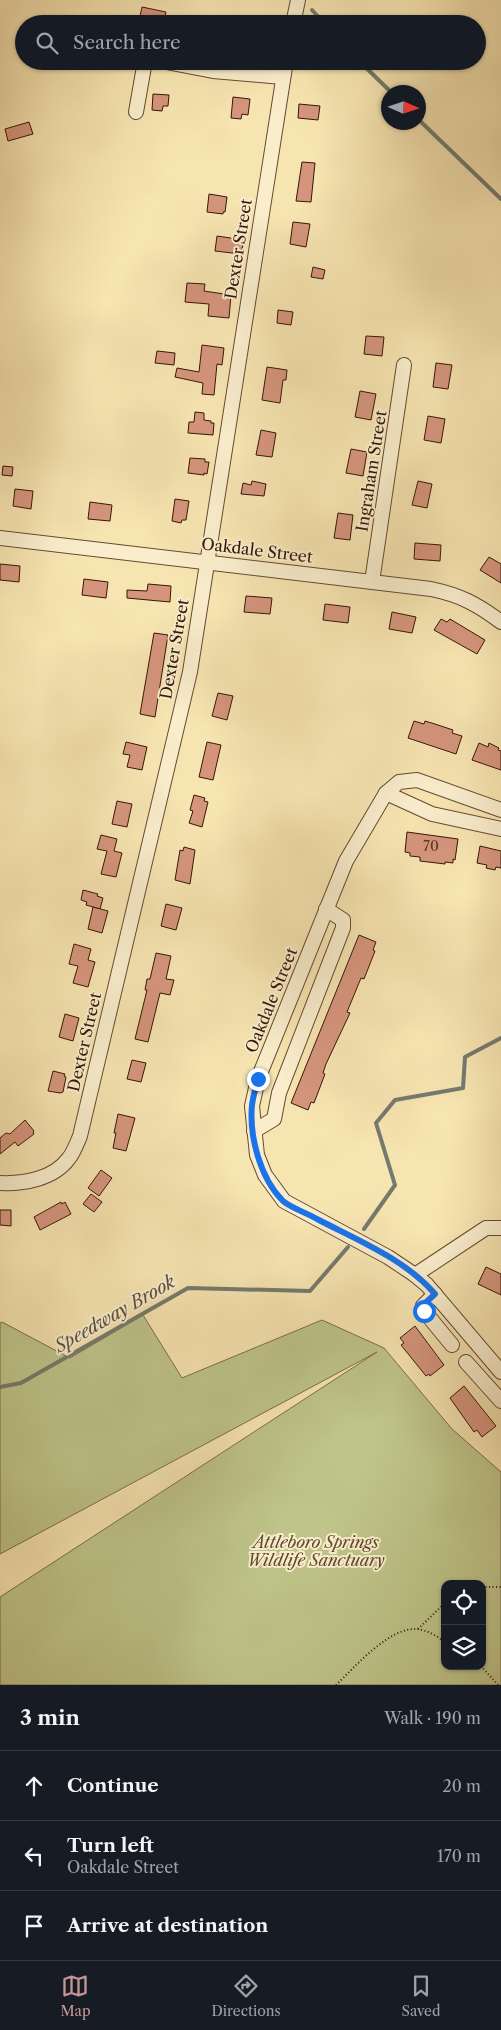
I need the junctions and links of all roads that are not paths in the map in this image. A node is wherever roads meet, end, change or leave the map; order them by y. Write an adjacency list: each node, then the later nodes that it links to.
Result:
1 (298, 0): 2 (street)
2 (296, 15)
3 (143, 70): 7 (street)
4 (208, 70): 6 (street)
5 (284, 70): 6 (street, Dexter Street)
6 (282, 77): 10 (street, Dexter Street)
7 (136, 112)
8 (404, 365): 11 (street, Ingraham Street)
9 (0, 538): 10 (street, Oakdale Street)
10 (207, 562): 11 (street, Oakdale Street); 18 (street, Dexter Street)
11 (372, 582): 12 (street, Oakdale Street)
12 (501, 622)
13 (386, 793): 14 (street); 15 (street); 16 (street, Oakdale Street)
14 (501, 810)
15 (501, 829)
16 (326, 909): 17 (street, Oakdale Street); 17 (street)
17 (254, 1131): 20 (street, Oakdale Street)
18 (0, 1183)
19 (500, 1225): 20 (street)
20 (415, 1275): 21 (street, Oakdale Street)
21 (435, 1294): 22 (street); 24 (street, Oakdale Street)
22 (452, 1345)
23 (466, 1362): 25 (street)
24 (501, 1372)
25 (501, 1401)

